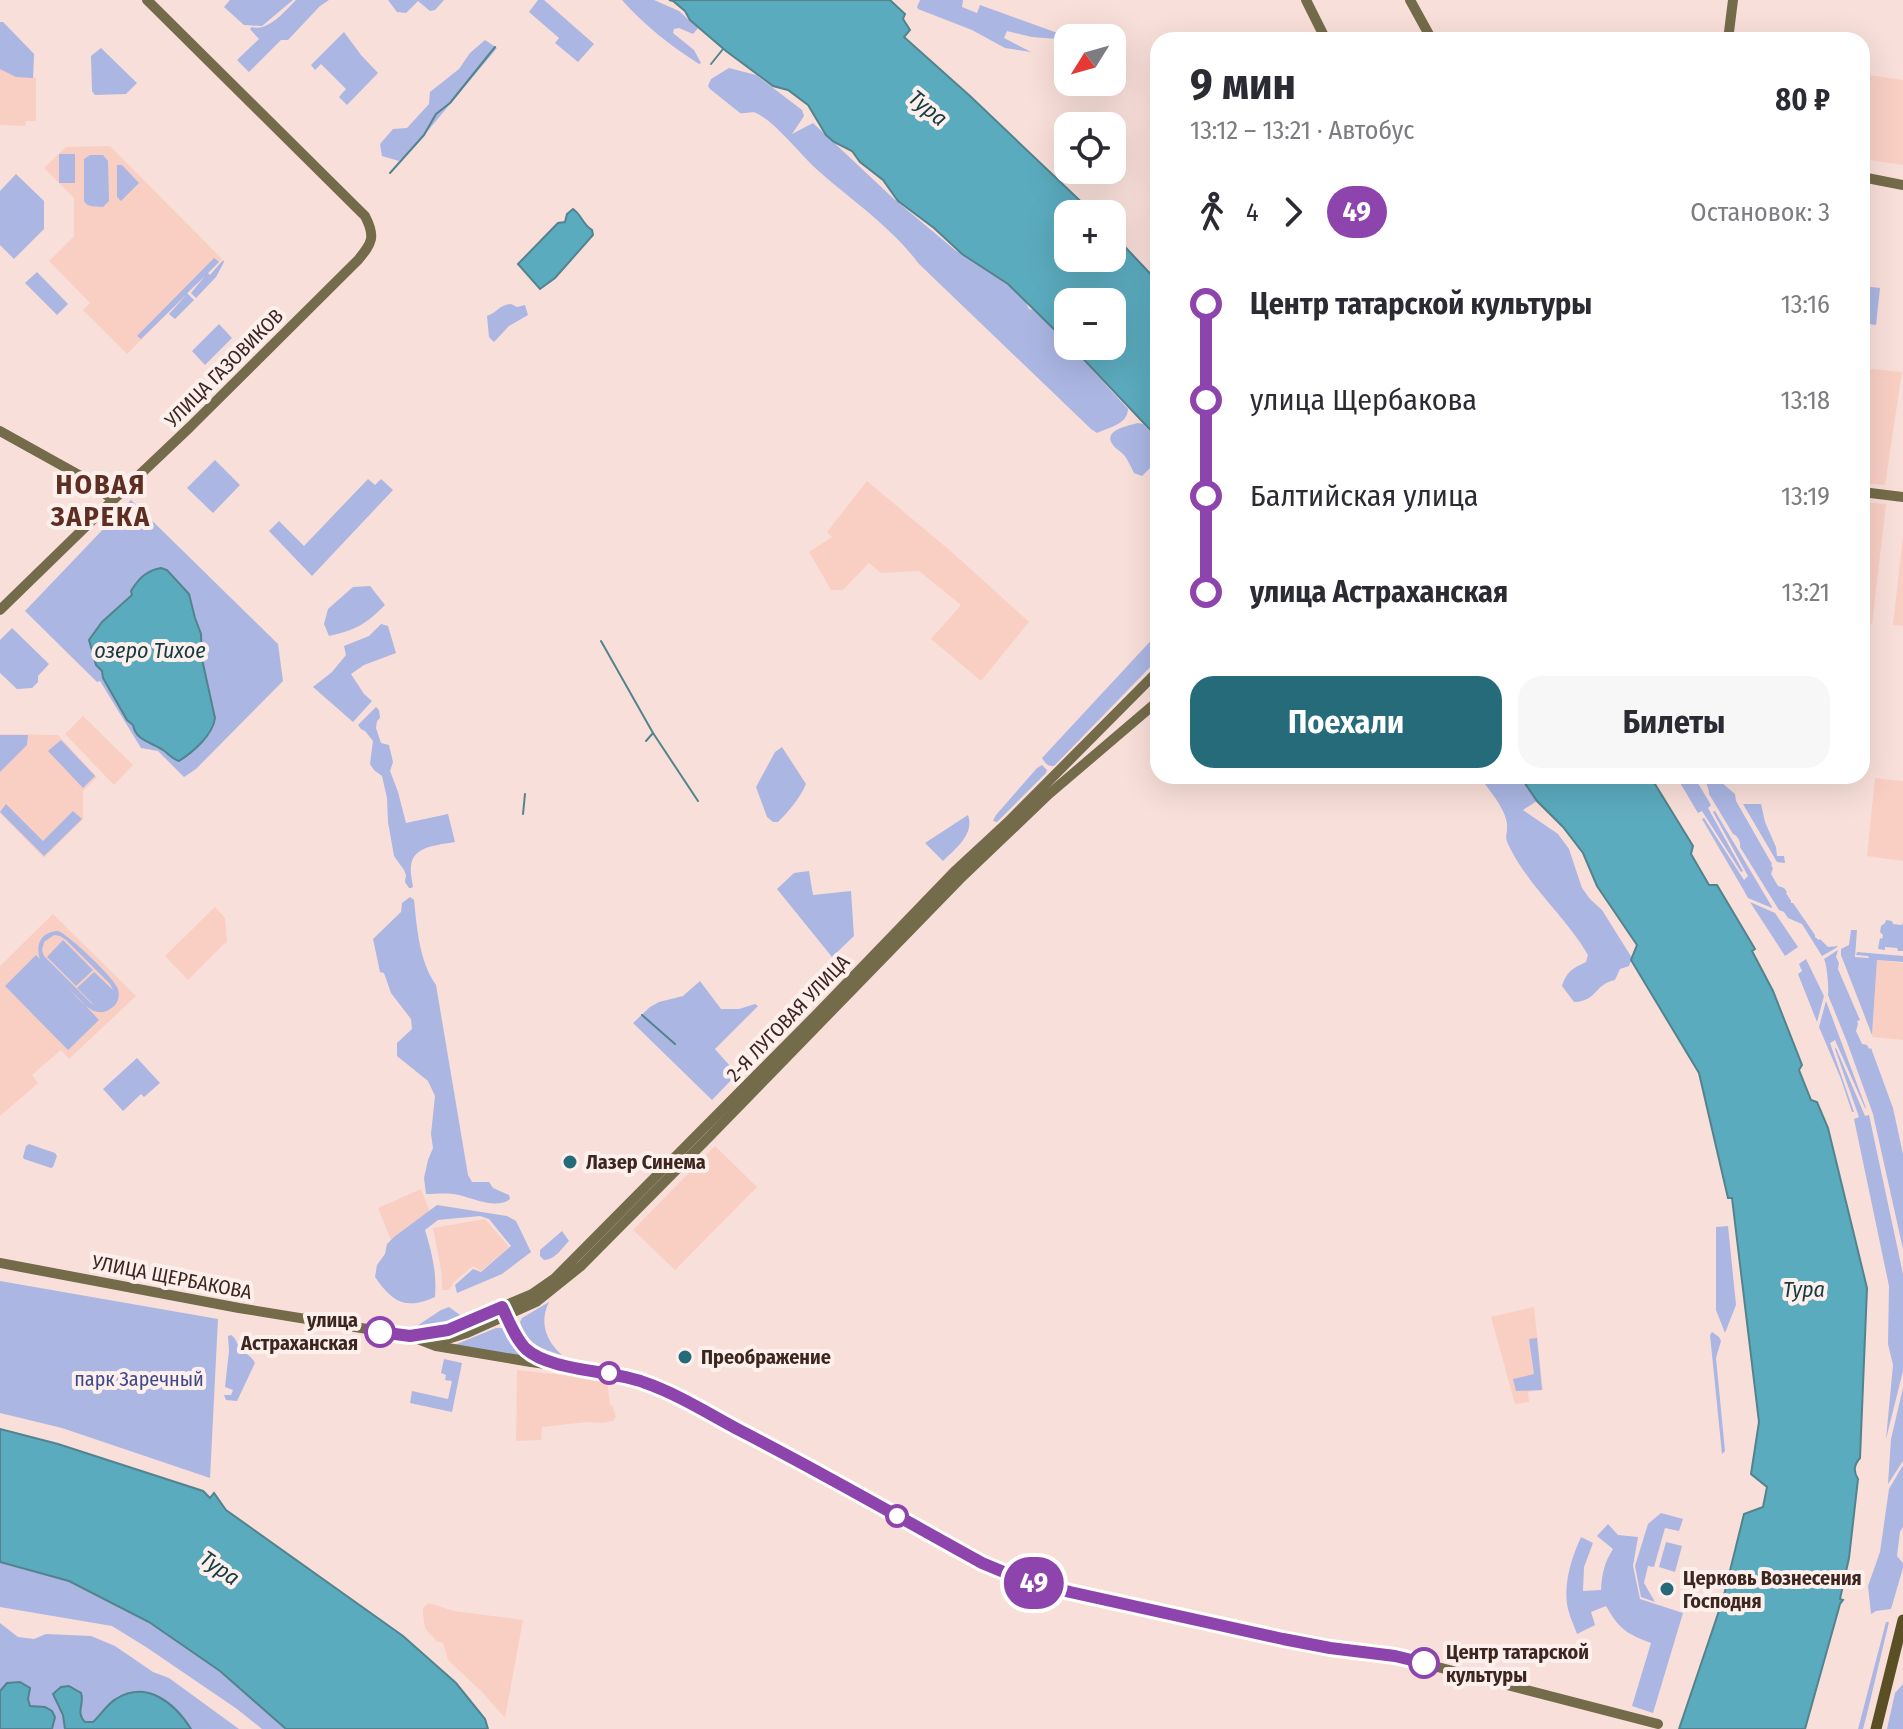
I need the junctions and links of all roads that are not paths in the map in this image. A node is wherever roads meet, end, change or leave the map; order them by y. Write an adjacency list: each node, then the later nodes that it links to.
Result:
1 (147, 0): 13 (street, УЛИЦА ГАЗОВИКОВ)
2 (1306, 0): 5 (street)
3 (1410, 0): 6 (street)
4 (1733, 0): 7 (street)
5 (1322, 32)
6 (1428, 32)
7 (1729, 32)
8 (1870, 179): 9 (street)
9 (1903, 185)
10 (0, 431): 13 (street)
11 (1870, 493): 12 (street)
12 (1903, 497)
13 (113, 500): 14 (street, УЛИЦА ГАЗОВИКОВ)
14 (0, 610)
15 (1150, 679): 17 (street, 2-Я ЛУГОВАЯ УЛИЦА)
16 (1150, 708): 17 (street, 2-Я ЛУГОВАЯ УЛИЦА)
17 (997, 838): 19 (street, 2-Я ЛУГОВАЯ УЛИЦА)
18 (0, 1263): 20 (street, УЛИЦА ЩЕРБАКОВА)
19 (504, 1311): 20 (street, 2-Я ЛУГОВАЯ УЛИЦА); 21 (street)
20 (416, 1338): 21 (street, УЛИЦА ЩЕРБАКОВА)
21 (568, 1366): 23 (street, УЛИЦА ЩЕРБАКОВА)
22 (1903, 1620): 24 (main road)
23 (1658, 1724)
24 (1876, 1729)

